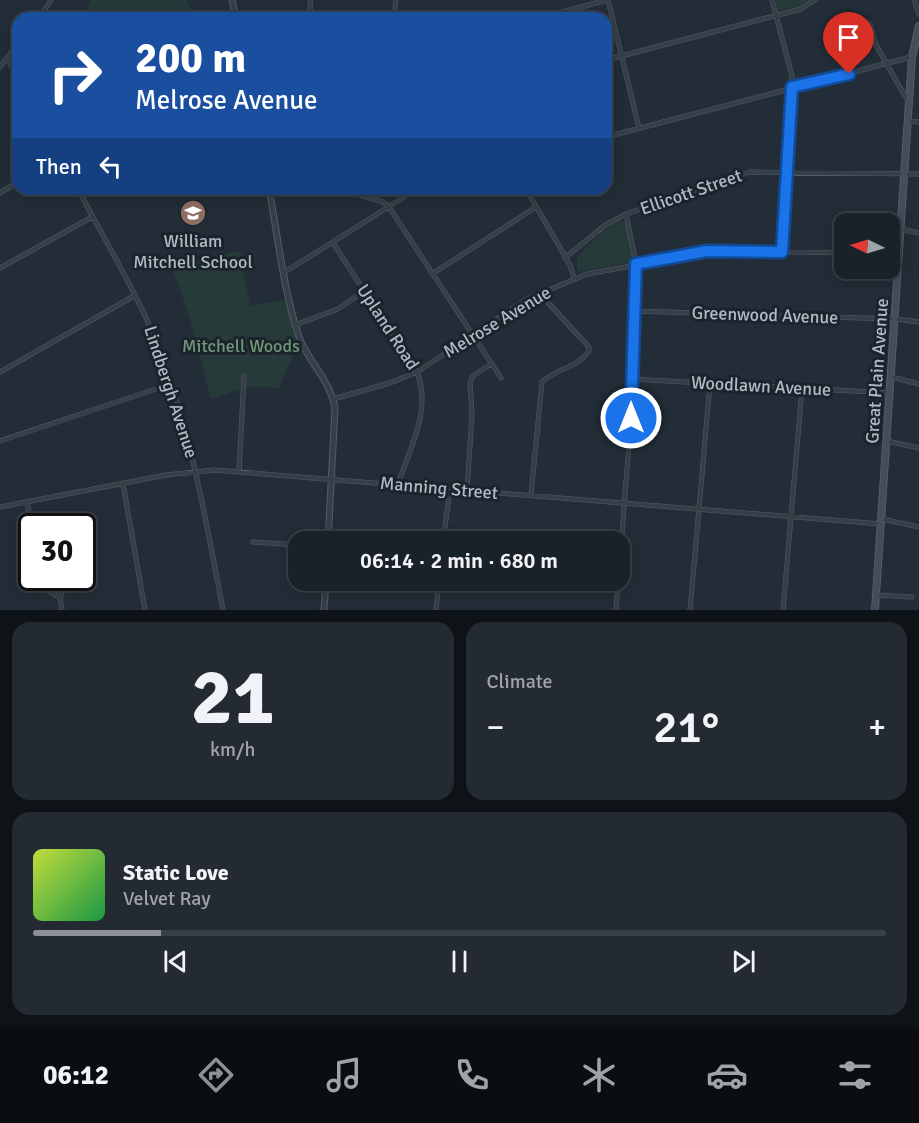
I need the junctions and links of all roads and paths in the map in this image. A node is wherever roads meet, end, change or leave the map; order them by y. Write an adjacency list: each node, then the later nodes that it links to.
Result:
1 (607, 0): 5 (street)
2 (772, 0): 7 (street)
3 (815, 0): 7 (street)
4 (914, 0): 6 (street)
5 (562, 12)
6 (919, 14)
7 (776, 15): 12 (street); 21 (street)
8 (612, 19): 12 (street)
9 (870, 24): 16 (street)
10 (919, 26): 13 (main road, Great Plain Avenue)
11 (12, 52): 15 (street)
12 (622, 56): 14 (street); 25 (street)
13 (912, 57): 16 (street); 19 (main road, Great Plain Avenue)
14 (612, 58)
15 (7, 59): 17 (street); 18 (street)
16 (887, 64): 21 (street); 22 (street)
17 (0, 67)
18 (12, 67)
19 (911, 72): 20 (street); 22 (main road, Great Plain Avenue)
20 (919, 72)
21 (792, 87): 25 (street); 27 (street)
22 (909, 104): 23 (main road, Great Plain Avenue)
23 (908, 121): 24 (street); 28 (main road, Great Plain Avenue)
24 (919, 122)
25 (639, 128): 26 (street)
26 (612, 135)
27 (788, 171): 28 (street, Ellicott Street); 37 (street, Ellicott Street); 42 (street)
28 (905, 173): 29 (street, Ellicott Street); 39 (main road, Great Plain Avenue)
29 (919, 174)
30 (81, 195): 38 (street, Lindbergh Avenue)
31 (270, 195): 48 (street)
32 (360, 195): 35 (street)
33 (408, 195): 35 (street)
34 (529, 195): 36 (street)
35 (389, 207): 41 (street); 49 (street)
36 (536, 207): 45 (street); 49 (street)
37 (626, 214): 45 (street, Ellicott Street); 46 (street)
38 (92, 217): 47 (street); 54 (street, Lindbergh Avenue)
39 (901, 229): 40 (street); 44 (main road, Great Plain Avenue)
40 (919, 233)
41 (333, 243): 48 (street); 52 (street, Upland Road)
42 (782, 252): 43 (street, Melrose Avenue); 46 (street, Melrose Avenue)
43 (834, 254)
44 (900, 255)
45 (565, 258): 50 (street)
46 (636, 264): 50 (street, Melrose Avenue); 55 (street)
47 (0, 268)
48 (285, 272): 58 (street)
49 (432, 274): 59 (street)
50 (574, 278): 53 (street, Melrose Avenue)
51 (898, 279): 56 (main road, Great Plain Avenue)
52 (364, 290): 58 (street); 62 (street, Upland Road)
53 (539, 293): 59 (street, Melrose Avenue); 83 (street)
54 (134, 296): 61 (street); 67 (street, Lindbergh Avenue)
55 (633, 311): 56 (street, Greenwood Avenue); 66 (street)
56 (896, 318): 57 (street, Greenwood Avenue); 64 (main road, Great Plain Avenue)
57 (919, 322)
58 (296, 325): 72 (street)
59 (472, 336): 60 (street); 62 (street, Melrose Avenue)
60 (491, 364): 65 (street); 82 (street)
61 (0, 372)
62 (417, 372): 72 (street, Melrose Avenue); 80 (street, Upland Road)
63 (244, 376): 77 (street)
64 (892, 377): 69 (street); 71 (main road, Great Plain Avenue)
65 (501, 378)
66 (631, 379): 68 (street, Woodlawn Avenue); 85 (street)
67 (171, 384): 73 (street); 76 (street, Lindbergh Avenue)
68 (710, 384): 70 (street, Woodlawn Avenue); 87 (street)
69 (919, 384)
70 (802, 389): 71 (street, Woodlawn Avenue); 89 (street)
71 (891, 393): 74 (main road, Great Plain Avenue)
72 (333, 399): 78 (street)
73 (0, 441)
74 (887, 441): 75 (street); 90 (main road, Great Plain Avenue)
75 (919, 448)
76 (196, 470): 77 (street, Manning Street); 79 (street, Manning Street); 107 (street, Lindbergh Avenue)
77 (239, 471): 78 (street, Manning Street)
78 (332, 479): 80 (street, Manning Street); 92 (street)
79 (123, 484): 84 (street, Manning Street); 106 (street)
80 (398, 484): 81 (street, Manning Street)
81 (450, 488): 82 (street, Manning Street); 93 (street)
82 (467, 490): 83 (street, Manning Street)
83 (531, 495): 85 (street, Manning Street)
84 (27, 502): 86 (street, Manning Street); 88 (street)
85 (624, 502): 87 (street, Manning Street); 94 (street)
86 (0, 507)
87 (699, 509): 89 (street, Manning Street); 111 (street)
88 (29, 513)
89 (791, 516): 90 (street, Manning Street); 112 (street)
90 (882, 521): 91 (street, Manning Street); 102 (main road, Great Plain Avenue)
91 (919, 526)
92 (329, 531)
93 (445, 531)
94 (622, 531)
95 (253, 542): 96 (street)
96 (288, 544)
97 (46, 591): 104 (street)
98 (63, 591): 104 (street)
99 (325, 591): 108 (street)
100 (438, 591): 109 (street)
101 (617, 591): 110 (street)
102 (876, 595): 103 (street); 113 (main road, Great Plain Avenue)
103 (912, 597)
104 (60, 598): 105 (street)
105 (62, 610)
106 (145, 610)
107 (223, 610)
108 (324, 610)
109 (436, 610)
110 (616, 610)
111 (690, 610)
112 (783, 610)
113 (875, 610)

